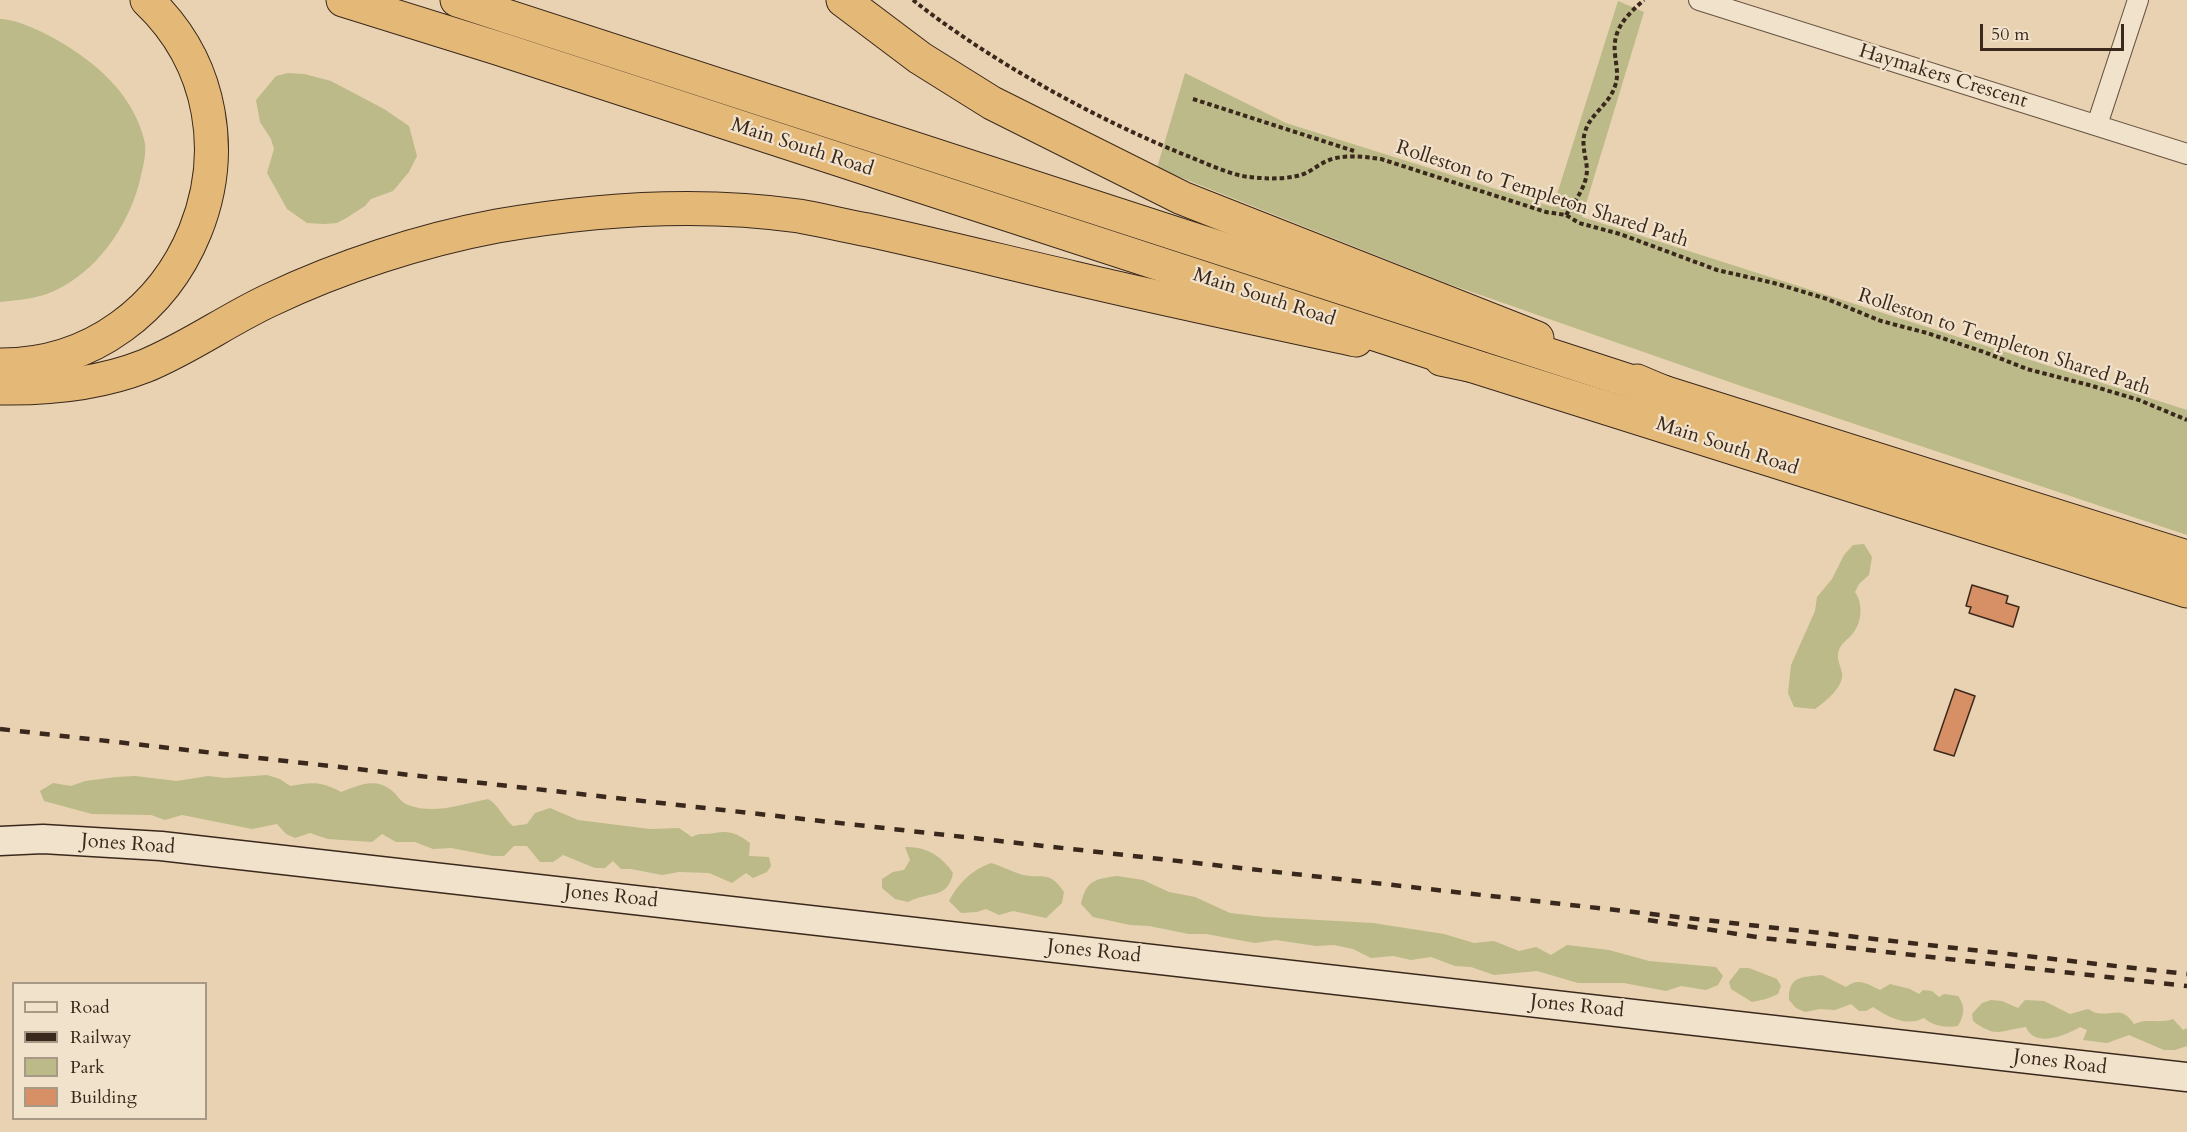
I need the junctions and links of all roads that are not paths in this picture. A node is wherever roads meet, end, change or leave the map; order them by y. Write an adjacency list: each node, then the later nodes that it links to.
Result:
1 (147, 0): 9 (highway)
2 (343, 0): 10 (highway, Main South Road)
3 (457, 0): 12 (highway, Main South Road)
4 (843, 0): 12 (highway)
5 (1699, 0): 7 (street, Haymakers Crescent)
6 (2138, 0): 7 (street)
7 (2097, 125): 8 (street, Haymakers Crescent)
8 (2187, 154)
9 (0, 365)
10 (1470, 365): 11 (highway); 14 (highway, Main South Road)
11 (0, 388)
12 (1663, 392): 13 (highway, Main South Road)
13 (2187, 557)
14 (2187, 591)
15 (0, 841): 16 (main road, Jones Road)
16 (2187, 1077)

